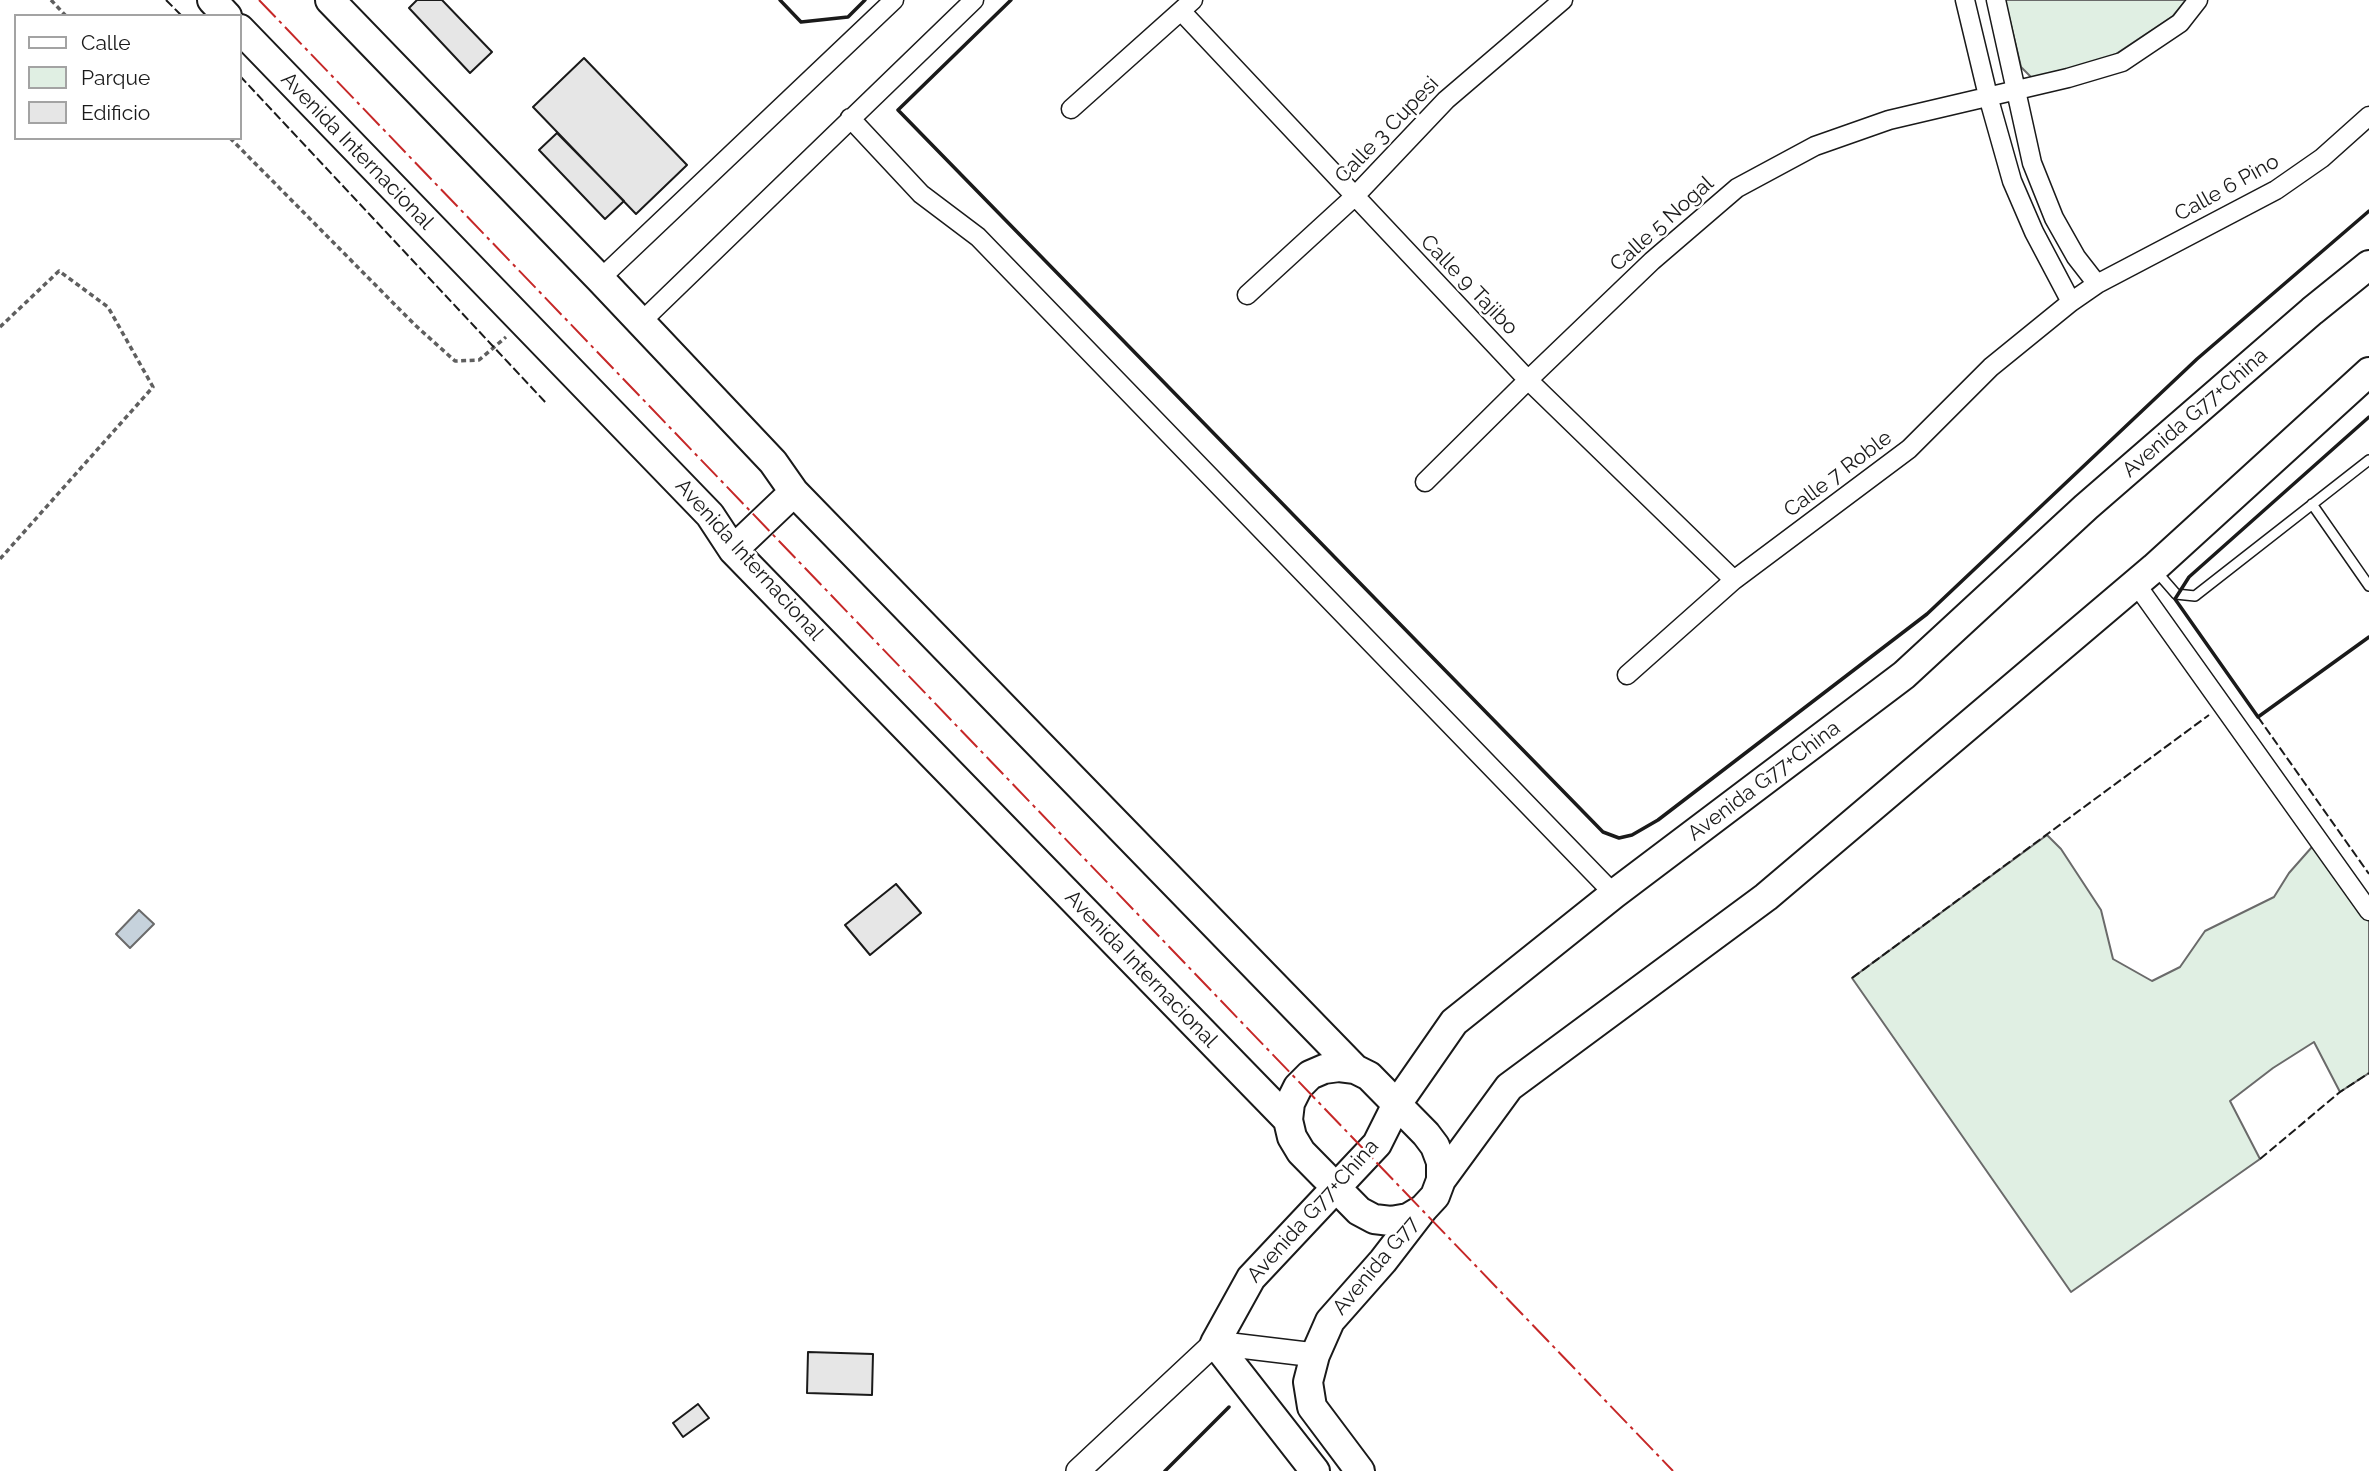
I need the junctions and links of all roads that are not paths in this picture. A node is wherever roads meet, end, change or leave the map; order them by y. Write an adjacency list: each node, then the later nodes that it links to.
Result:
1 (212, 0): 10 (main road)
2 (330, 0): 19 (main road)
3 (894, 0): 19 (street)
4 (974, 0): 16 (street)
5 (1563, 0): 17 (street, Calle 3 Cupesi)
6 (1965, 0): 13 (street)
7 (1996, 0): 12 (street)
8 (2198, 0): 12 (street, Calle 5 Nogal)
9 (1187, 6): 14 (street); 17 (street, Calle 9 Tajibo)
10 (225, 14)
11 (242, 31): 30 (main road, Avenida Internacional)
12 (2018, 91): 13 (street, Calle 5 Nogal); 20 (street)
13 (1988, 96): 22 (street); 25 (street, Calle 5 Nogal)
14 (1070, 108)
15 (2369, 116): 20 (street, Calle 6 Pino)
16 (850, 118): 23 (street); 35 (street)
17 (1354, 197): 21 (street, Calle 3 Cupesi); 25 (street, Calle 9 Tajibo)
18 (2369, 265): 35 (main road, Avenida G77+China)
19 (600, 279): 23 (main road)
20 (2097, 284): 22 (street, Calle 6 Pino)
21 (1247, 295)
22 (2071, 302): 32 (street, Calle 7 Roble)
23 (640, 323): 28 (main road)
24 (2369, 372): 31 (main road)
25 (1528, 380): 27 (street, Calle 5 Nogal); 32 (street, Calle 9 Tajibo)
26 (2369, 460): 29 (lane)
27 (1426, 482)
28 (794, 492): 30 (main road); 37 (main road)
29 (2312, 504): 31 (lane); 33 (lane)
30 (733, 550): 39 (main road, Avenida Internacional)
31 (2145, 576): 36 (street); 40 (main road)
32 (1734, 580): 34 (street, Calle 7 Roble)
33 (2369, 586)
34 (1627, 675)
35 (1614, 894): 38 (main road, Avenida G77+China)
36 (2369, 911)
37 (1354, 1069): 38 (main road); 39 (main road)
38 (1397, 1104): 40 (main road); 41 (main road, Avenida G77+China)
39 (1288, 1120): 41 (main road)
40 (1441, 1180): 42 (main road, Avenida G77)
41 (1337, 1188): 42 (main road); 43 (main road, Avenida G77+China)
42 (1423, 1209): 44 (main road, Avenida G77)
43 (1215, 1343): 44 (street); 45 (street); 46 (main road)
44 (1315, 1355): 47 (main road, Avenida G77)
45 (1078, 1471)
46 (1315, 1471)
47 (1360, 1471)

